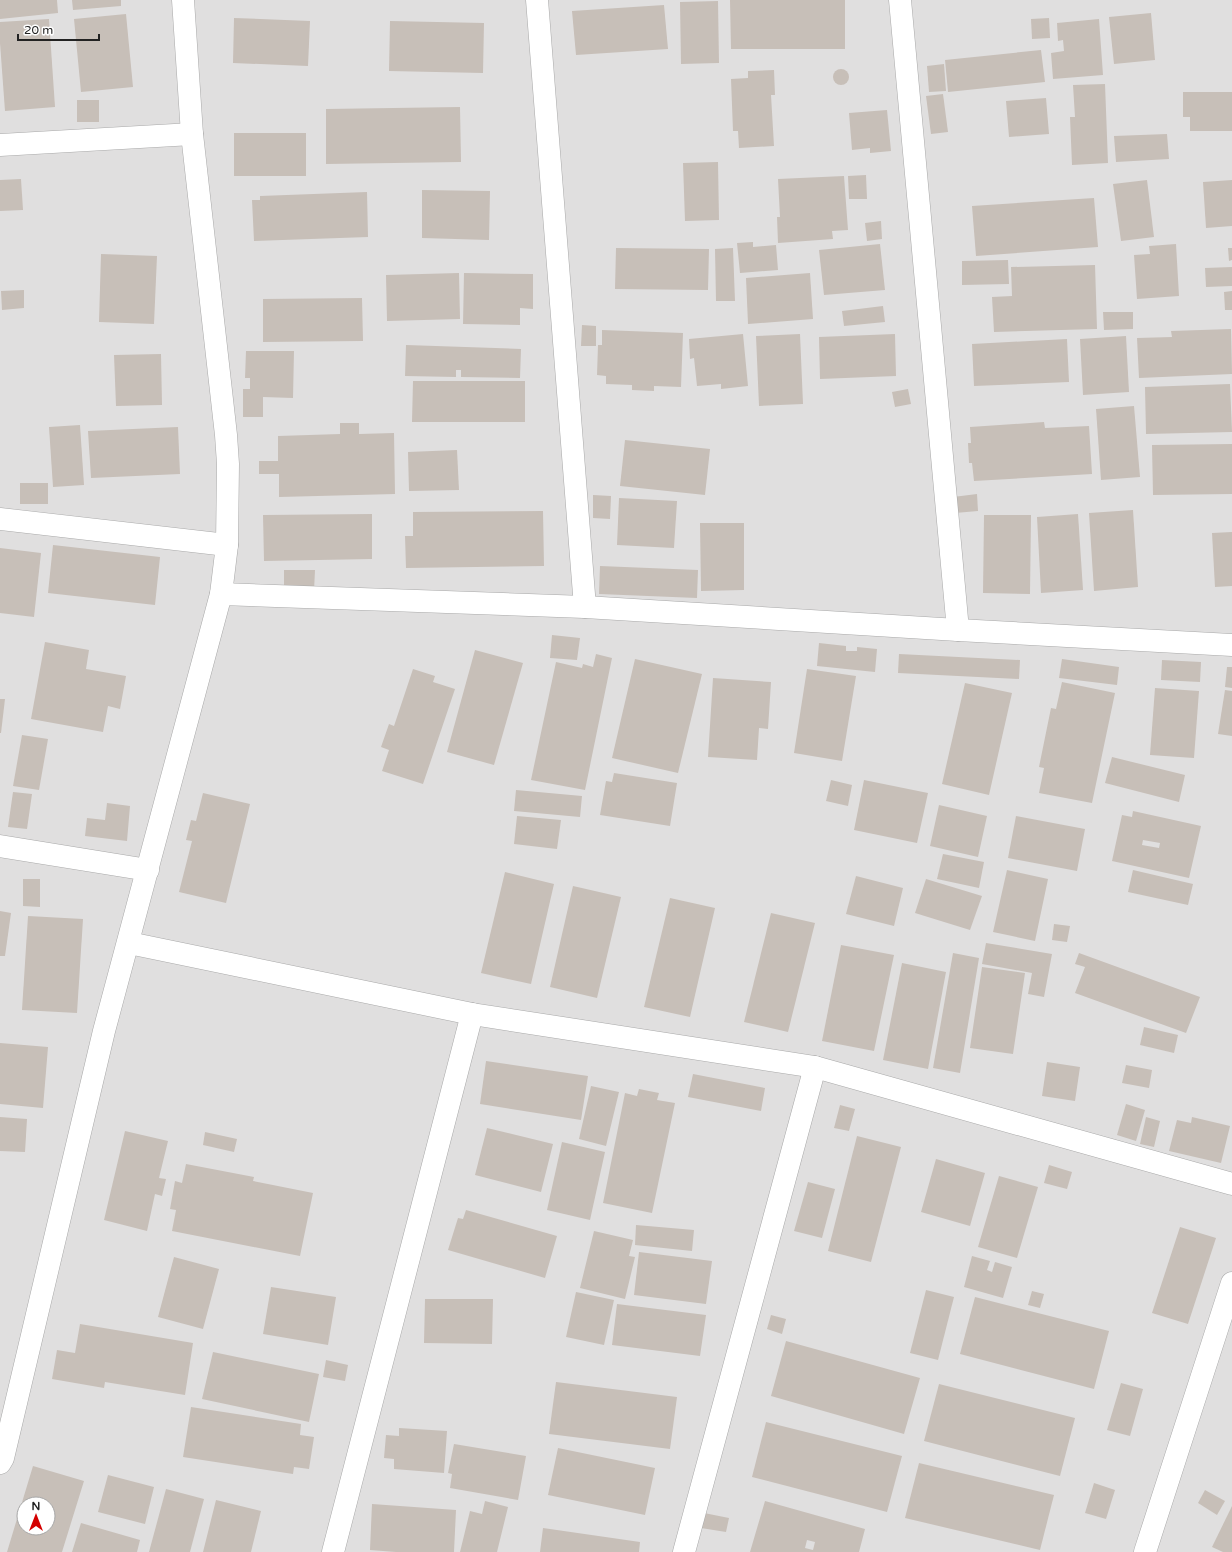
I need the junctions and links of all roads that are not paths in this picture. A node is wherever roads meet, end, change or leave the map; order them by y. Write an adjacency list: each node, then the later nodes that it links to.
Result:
1 (182, 0): 4 (street)
2 (537, 0): 9 (street)
3 (900, 0): 10 (street)
4 (192, 134): 5 (street); 7 (street)
5 (0, 146)
6 (0, 519): 7 (street)
7 (227, 544): 8 (street)
8 (221, 594): 9 (street); 13 (street)
9 (585, 607): 10 (street)
10 (958, 630): 11 (street)
11 (1232, 646)
12 (0, 846): 13 (street)
13 (148, 870): 14 (street)
14 (128, 943): 15 (street); 19 (street)
15 (472, 1014): 16 (street); 20 (street)
16 (816, 1067): 17 (street); 21 (street)
17 (1232, 1184)
18 (1232, 1283): 22 (street)
19 (0, 1463)
20 (333, 1552)
21 (684, 1552)
22 (1145, 1552)

